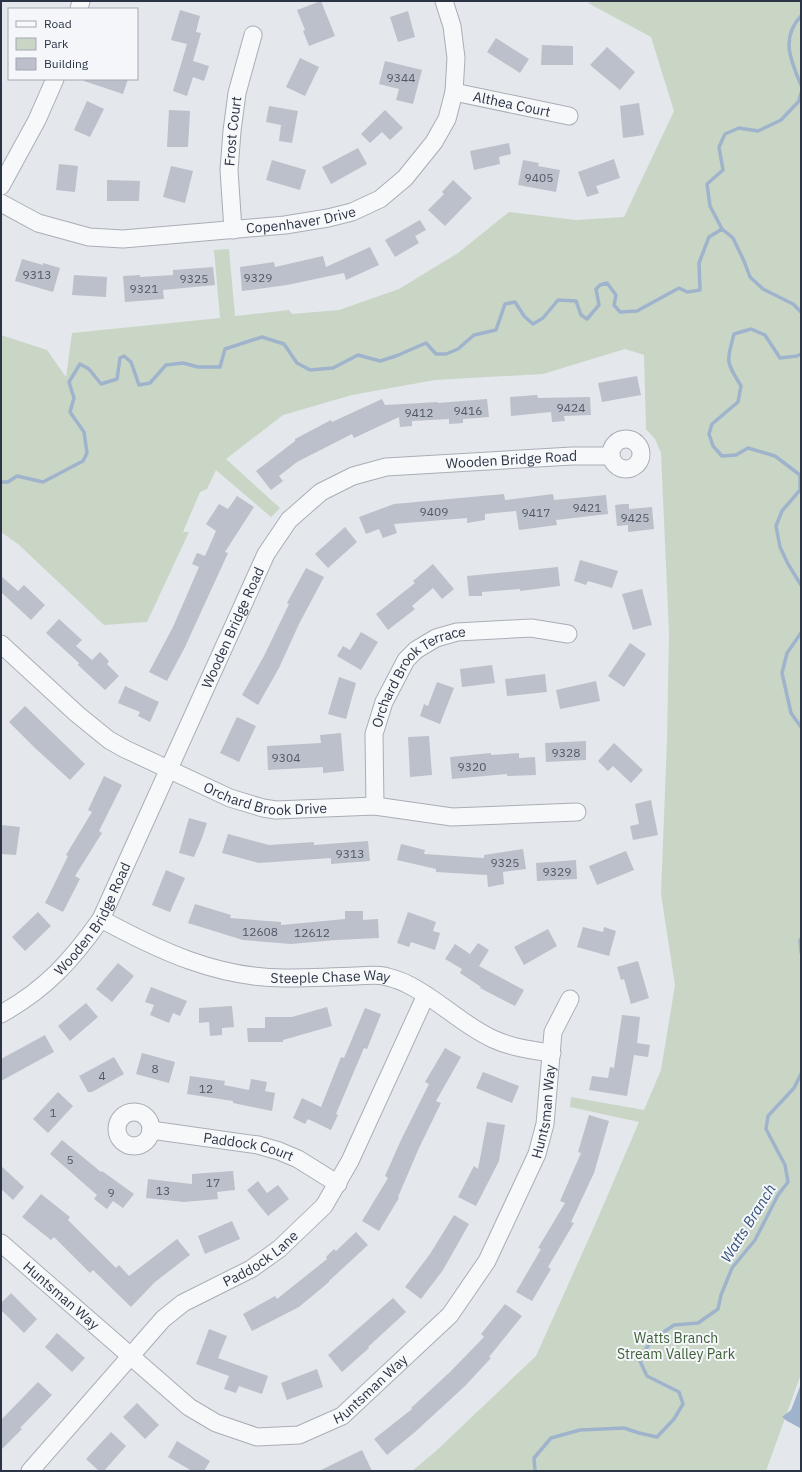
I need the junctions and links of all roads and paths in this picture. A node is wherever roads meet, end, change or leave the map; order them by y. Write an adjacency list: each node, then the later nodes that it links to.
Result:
1 (444, 1): 4 (street, Copenhaver Drive)
2 (253, 35): 8 (street, Frost Court)
3 (55, 80): 6 (street)
4 (454, 92): 5 (street, Althea Court); 8 (street, Copenhaver Drive)
5 (569, 116)
6 (1, 186)
7 (1, 203): 8 (street, Copenhaver Drive)
8 (233, 230)
9 (611, 456): 12 (street, Wooden Bridge Road)
10 (568, 634): 13 (street, Orchard Brook Terrace)
11 (1, 644): 12 (street, Orchard Brook Drive)
12 (168, 770): 13 (street, Orchard Brook Drive); 15 (street, Wooden Bridge Road)
13 (375, 806): 14 (street, Orchard Brook Drive)
14 (577, 812)
15 (101, 919): 16 (street, Steeple Chase Way); 18 (street, Wooden Bridge Road)
16 (426, 995): 19 (street, Steeple Chase Way); 21 (street, Paddock Lane)
17 (570, 1000): 19 (street, Huntsman Way)
18 (1, 1014)
19 (552, 1053): 23 (street, Huntsman Way)
20 (151, 1130): 21 (street, Paddock Court)
21 (338, 1184): 23 (street, Paddock Lane)
22 (3, 1247): 23 (street, Huntsman Way)
23 (130, 1356): 24 (street, Paddock Lane)
24 (30, 1471)

